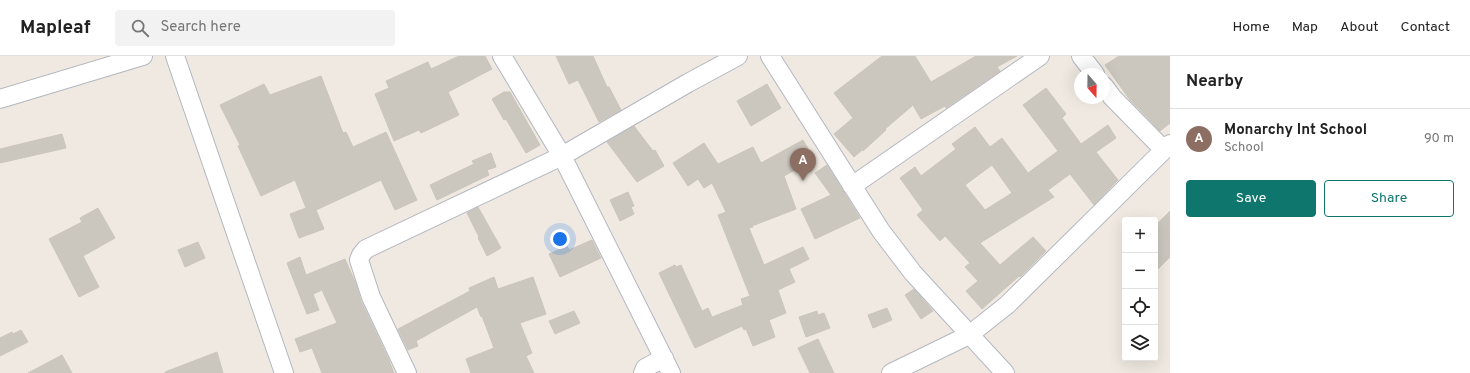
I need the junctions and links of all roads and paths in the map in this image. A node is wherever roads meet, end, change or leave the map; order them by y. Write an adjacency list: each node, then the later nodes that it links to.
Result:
1 (143, 56): 10 (street)
2 (175, 56): 16 (street)
3 (502, 56): 12 (street)
4 (738, 56): 12 (street)
5 (770, 56): 13 (street)
6 (1040, 56): 13 (street)
7 (1081, 56): 8 (street)
8 (1090, 68)
9 (1110, 94): 11 (street)
10 (0, 99)
11 (1167, 147): 14 (street)
12 (562, 156): 15 (street); 17 (street)
13 (852, 186): 14 (street)
14 (969, 335): 19 (street); 20 (street)
15 (668, 365): 18 (street)
16 (280, 372)
17 (406, 373)
18 (643, 373)
19 (890, 373)
20 (1005, 373)

